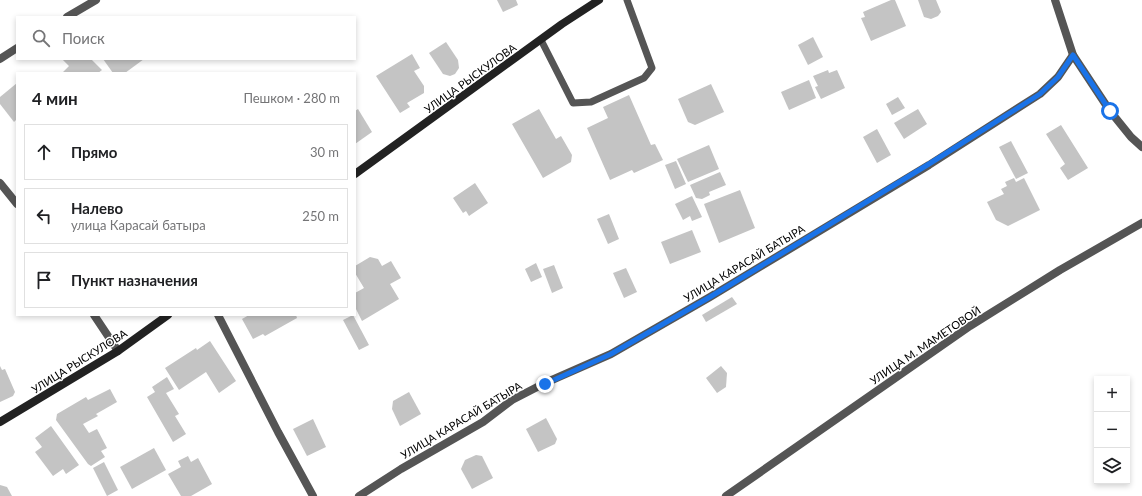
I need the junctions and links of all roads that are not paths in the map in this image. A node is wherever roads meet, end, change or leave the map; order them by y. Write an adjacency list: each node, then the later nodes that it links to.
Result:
1 (96, 0): 5 (street)
2 (599, 0): 6 (street, УЛИЦА РЫСКУЛОВА)
3 (627, 0): 6 (lane)
4 (1055, 0): 8 (street)
5 (69, 16)
6 (541, 40): 11 (street, УЛИЦА РЫСКУЛОВА)
7 (16, 49): 9 (street)
8 (1073, 55): 10 (street); 21 (street, УЛИЦА КАРАСАЙ БАТЫРА)
9 (0, 59)
10 (1142, 147)
11 (356, 173)
12 (0, 183): 13 (street)
13 (16, 203)
14 (1142, 223): 22 (street, УЛИЦА М. МАМЕТОВОЙ)
15 (95, 316): 18 (street)
16 (167, 316): 18 (street, УЛИЦА РЫСКУЛОВА)
17 (219, 316): 20 (street)
18 (118, 351): 19 (street, УЛИЦА РЫСКУЛОВА)
19 (0, 422)
20 (313, 496)
21 (359, 496)
22 (726, 496)

